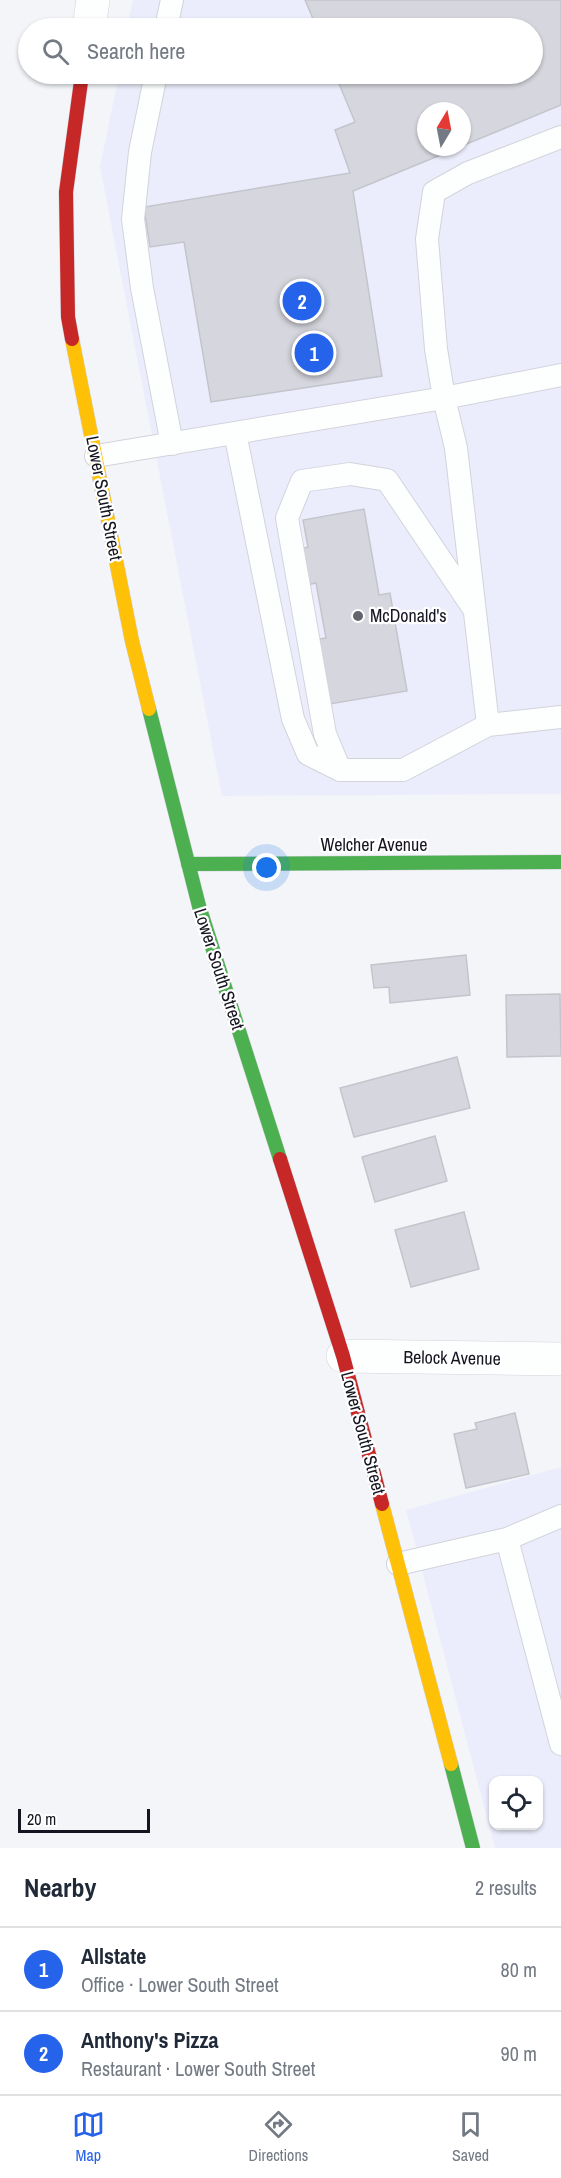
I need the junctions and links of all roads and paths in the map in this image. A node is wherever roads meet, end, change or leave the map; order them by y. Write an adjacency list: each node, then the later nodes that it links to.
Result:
1 (93, 0): 3 (street)
2 (172, 0): 4 (lane)
3 (90, 18)
4 (168, 18)
5 (81, 84): 12 (street, Lower South Street)
6 (154, 84): 11 (lane)
7 (561, 137): 9 (lane)
8 (561, 375): 9 (lane)
9 (444, 398): 10 (lane); 13 (lane)
10 (236, 433): 11 (lane); 16 (lane)
11 (171, 444): 12 (lane)
12 (96, 456): 18 (street, Lower South Street)
13 (474, 609): 15 (lane); 16 (lane)
14 (561, 717): 15 (lane)
15 (488, 725): 16 (lane)
16 (340, 770)
17 (561, 862): 18 (street, Welcher Avenue)
18 (188, 864): 19 (street, Lower South Street)
19 (343, 1356): 20 (street, Belock Avenue); 23 (street, Lower South Street)
20 (561, 1359)
21 (561, 1516): 22 (lane)
22 (507, 1539): 23 (lane); 24 (lane)
23 (398, 1564): 25 (street, Lower South Street)
24 (561, 1744)
25 (473, 1848)

